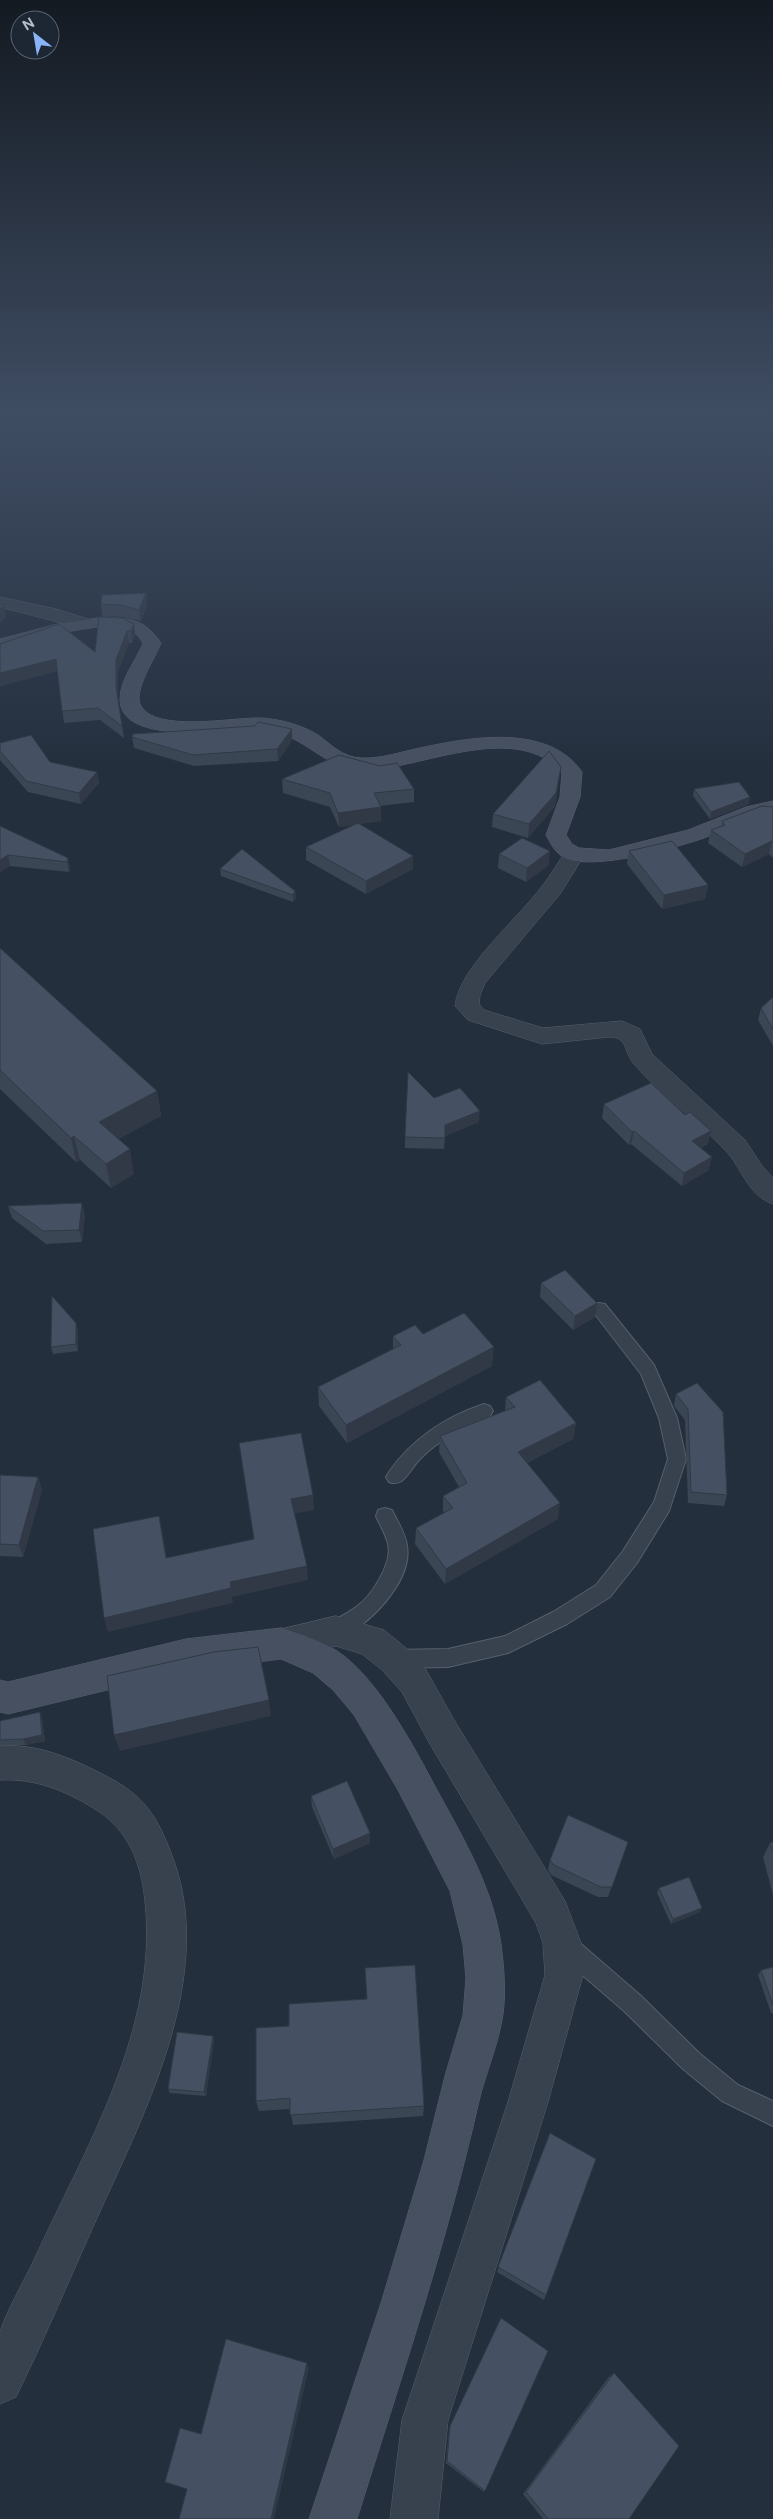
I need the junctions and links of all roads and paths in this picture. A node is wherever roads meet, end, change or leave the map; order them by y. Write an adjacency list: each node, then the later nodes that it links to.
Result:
1 (4, 604): 2 (street)
2 (86, 624): 3 (street); 5 (street)
3 (0, 644)
4 (773, 807): 5 (street)
5 (574, 854): 6 (street)
6 (773, 1194)
7 (599, 1309): 13 (lane)
8 (484, 1411): 9 (lane)
9 (395, 1477)
10 (384, 1516): 11 (lane)
11 (336, 1631): 12 (street); 13 (street)
12 (282, 1643): 14 (street); 19 (street)
13 (394, 1659): 16 (street)
14 (0, 1696)
15 (0, 1762): 18 (street)
16 (562, 1943): 17 (lane); 20 (street)
17 (773, 2114)
18 (0, 2381)
19 (333, 2519)
20 (414, 2519)

